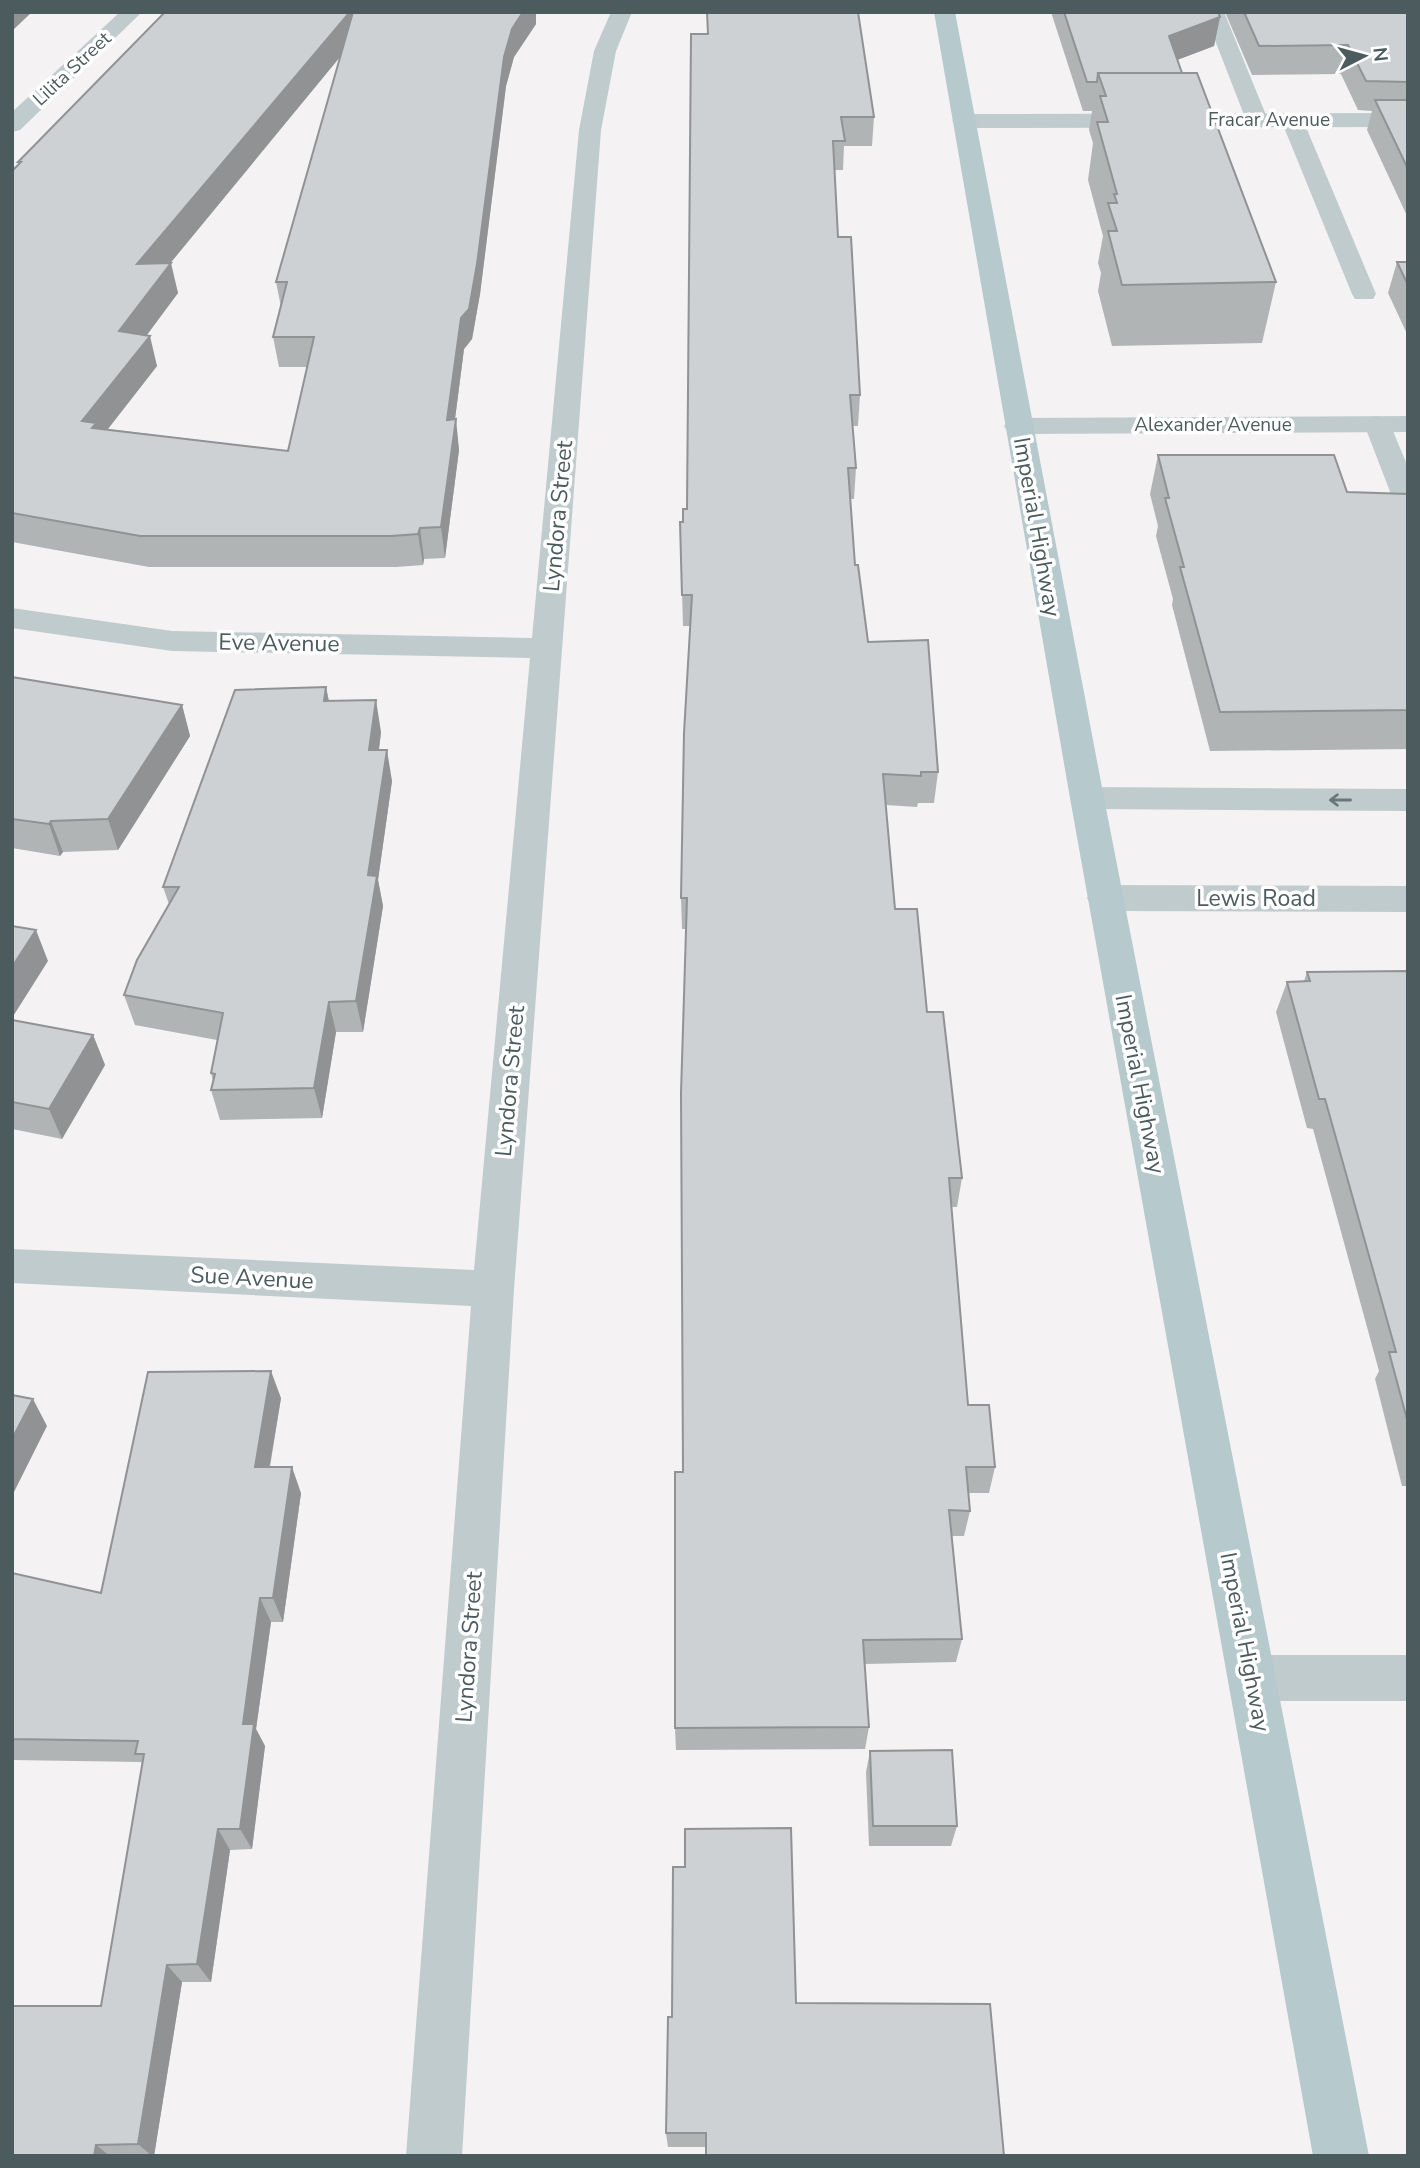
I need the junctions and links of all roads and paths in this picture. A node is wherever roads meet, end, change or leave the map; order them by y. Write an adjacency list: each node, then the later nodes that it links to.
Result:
1 (132, 12): 9 (street, Lilita Street)
2 (622, 12): 16 (street, Lyndora Street)
3 (944, 12): 8 (main road, Imperial Highway)
4 (1213, 12): 5 (lane)
5 (1257, 120): 6 (street, Fracar Avenue); 8 (street, Fracar Avenue)
6 (1292, 120): 7 (street, Fracar Avenue); 10 (lane)
7 (1408, 120)
8 (963, 121): 13 (main road, Imperial Highway)
9 (12, 125)
10 (1364, 294)
11 (1377, 424): 12 (street, Alexander Avenue); 13 (street, Alexander Avenue); 14 (lane)
12 (1408, 424)
13 (1018, 426): 17 (main road, Imperial Highway)
14 (1408, 502)
15 (12, 618): 16 (street, Eve Avenue)
16 (547, 648): 22 (street, Lyndora Street)
17 (1087, 798): 18 (lane, one-way to 17); 19 (main road, Imperial Highway)
18 (1408, 800)
19 (1105, 898): 20 (street, Lewis Road); 23 (main road, Imperial Highway)
20 (1408, 899)
21 (12, 1266): 22 (street, Sue Avenue)
22 (493, 1289): 25 (street, Lyndora Street)
23 (1252, 1678): 24 (street); 26 (main road, Imperial Highway)
24 (1408, 1678)
25 (434, 2156)
26 (1341, 2156)

